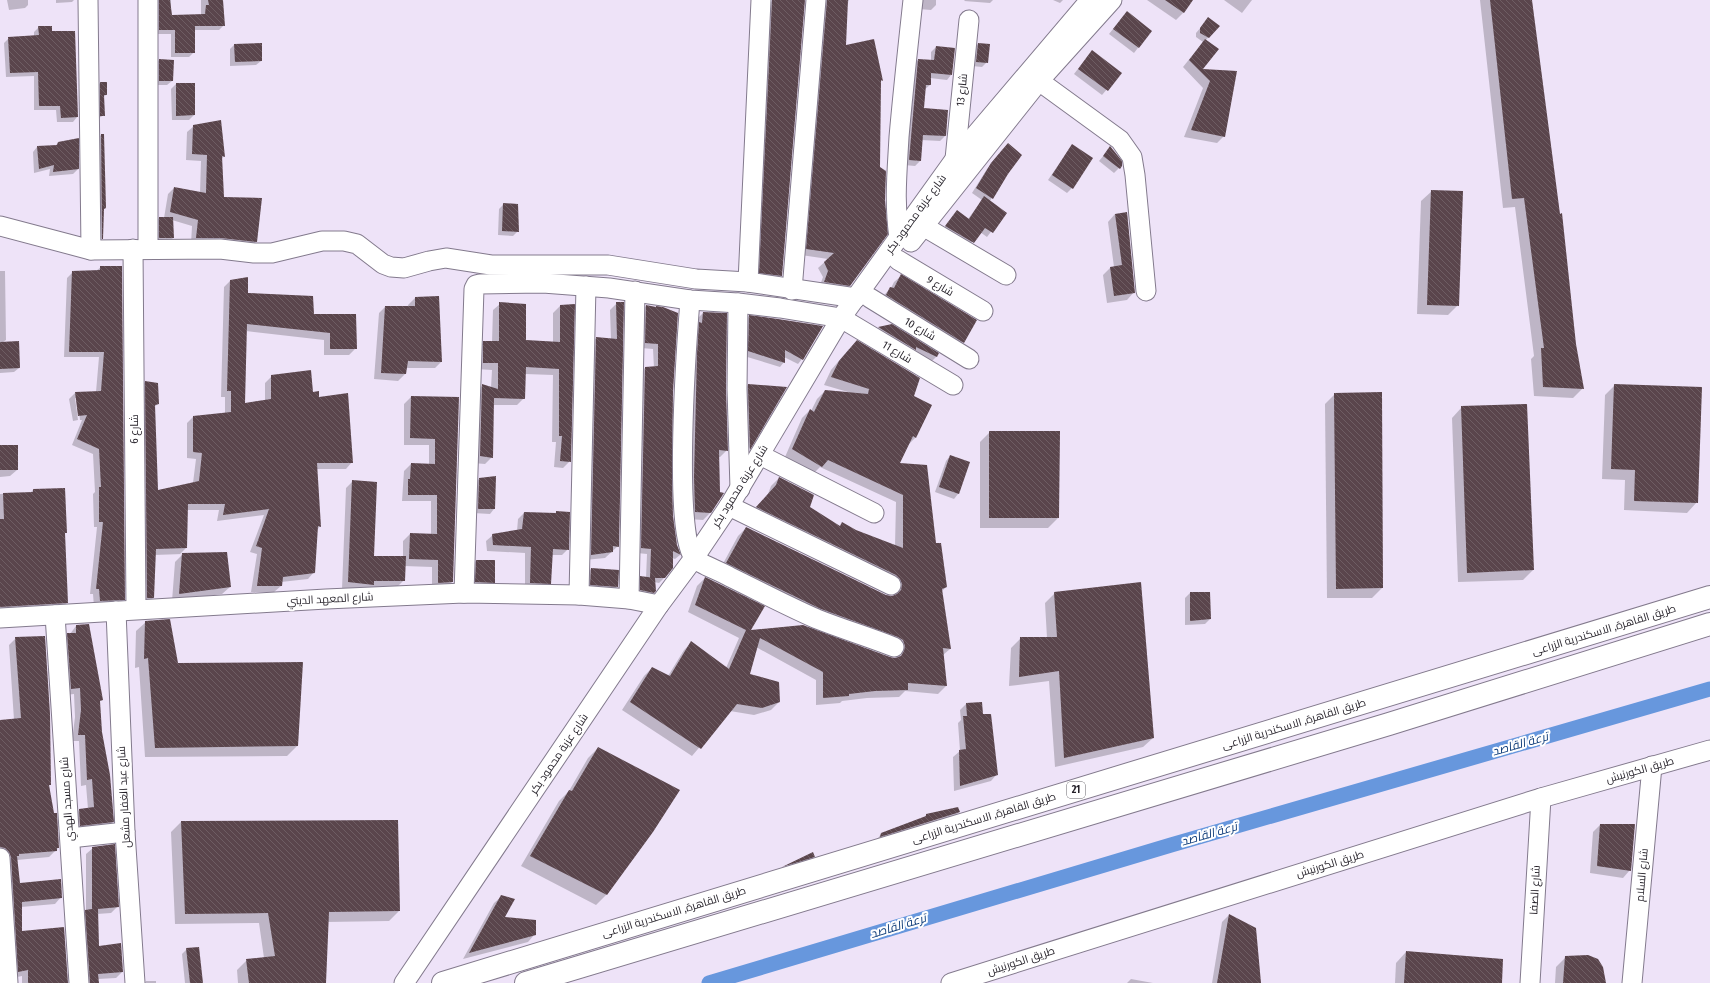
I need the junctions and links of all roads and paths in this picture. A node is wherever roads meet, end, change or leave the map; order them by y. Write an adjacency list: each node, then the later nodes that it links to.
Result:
1 (88, 0): 15 (street)
2 (148, 0): 14 (street, شارع 6)
3 (761, 0): 18 (street)
4 (816, 0): 20 (street)
5 (914, 0): 13 (street)
6 (1090, 0): 10 (street, شارع عزبة محمود بكر)
7 (1112, 0): 9 (street, شارع عزبة محمود بكر)
8 (969, 20): 10 (street, شارع 13)
9 (1039, 81): 12 (street, شارع عزبة محمود بكر); 22 (street)
10 (955, 159): 13 (street, شارع عزبة محمود بكر)
11 (0, 226): 15 (street)
12 (923, 226): 16 (street, شارع عزبة محمود بكر); 17 (street)
13 (899, 238): 23 (street, شارع عزبة محمود بكر)
14 (141, 249): 15 (street); 18 (street); 41 (street, شارع 6)
15 (91, 250)
16 (898, 260): 23 (street, شارع عزبة محمود بكر); 26 (street, شارع 9)
17 (1006, 275)
18 (748, 282): 20 (street)
19 (586, 286): 21 (street); 36 (street); 37 (street)
20 (792, 290): 23 (street)
21 (635, 291): 24 (street); 39 (street)
22 (1146, 292)
23 (863, 298): 27 (street, شارع عزبة محمود بكر); 28 (street, شارع 10)
24 (690, 300): 25 (street); 34 (street)
25 (738, 303): 27 (street); 31 (street)
26 (983, 311)
27 (846, 321): 29 (street, شارع 11); 30 (street, شارع عزبة محمود بكر)
28 (969, 359)
29 (953, 385)
30 (760, 454): 31 (street, شارع عزبة محمود بكر); 33 (street)
31 (740, 489): 32 (street, شارع عزبة محمود بكر)
32 (729, 506): 34 (street, شارع عزبة محمود بكر); 35 (street)
33 (874, 513)
34 (694, 558): 40 (street, شارع عزبة محمود بكر); 46 (street)
35 (891, 585)
36 (464, 593): 37 (street, شارع المعهد الديني); 41 (street, شارع المعهد الديني)
37 (579, 595): 39 (street, شارع المعهد الديني)
38 (1710, 597): 47 (highway, طريق القاهرة, الاسكندرية الزراعى / 21)
39 (629, 599): 40 (street, شارع المعهد الديني)
40 (659, 605): 60 (street, شارع عزبة محمود بكر)
41 (136, 609): 42 (street, شارع المعهد الديني)
42 (116, 611): 43 (street, شارع المعهد الديني); 54 (street, شارع عبد الغفار مشعل)
43 (55, 614): 44 (street, شارع المعهد الديني); 55 (street, شارع مسجد الهدي)
44 (0, 618)
45 (1710, 624): 48 (highway, 21)
46 (894, 647)
47 (1487, 665): 48 (highway); 49 (highway, طريق القاهرة, الاسكندرية الزراعى / 21)
48 (1494, 690): 50 (highway, 21)
49 (1381, 697): 50 (highway); 61 (highway, طريق القاهرة, الاسكندرية الزراعى / 21)
50 (1389, 724): 62 (highway, 21)
51 (1710, 750): 52 (street, طريق الكورنيش)
52 (1652, 766): 53 (street, طريق الكورنيش); 65 (street, شارع السلام)
53 (1541, 798): 63 (street, طريق الكورنيش); 64 (street, شارع الصفا)
54 (125, 832): 55 (street); 59 (street, شارع عبد الغفار مشعل)
55 (70, 838): 58 (street, شارع مسجد الهدي)
56 (0, 858): 57 (street)
57 (8, 983)
58 (79, 983)
59 (135, 983)
60 (404, 983)
61 (443, 983)
62 (526, 983)
63 (951, 983)
64 (1530, 983)
65 (1632, 983)

